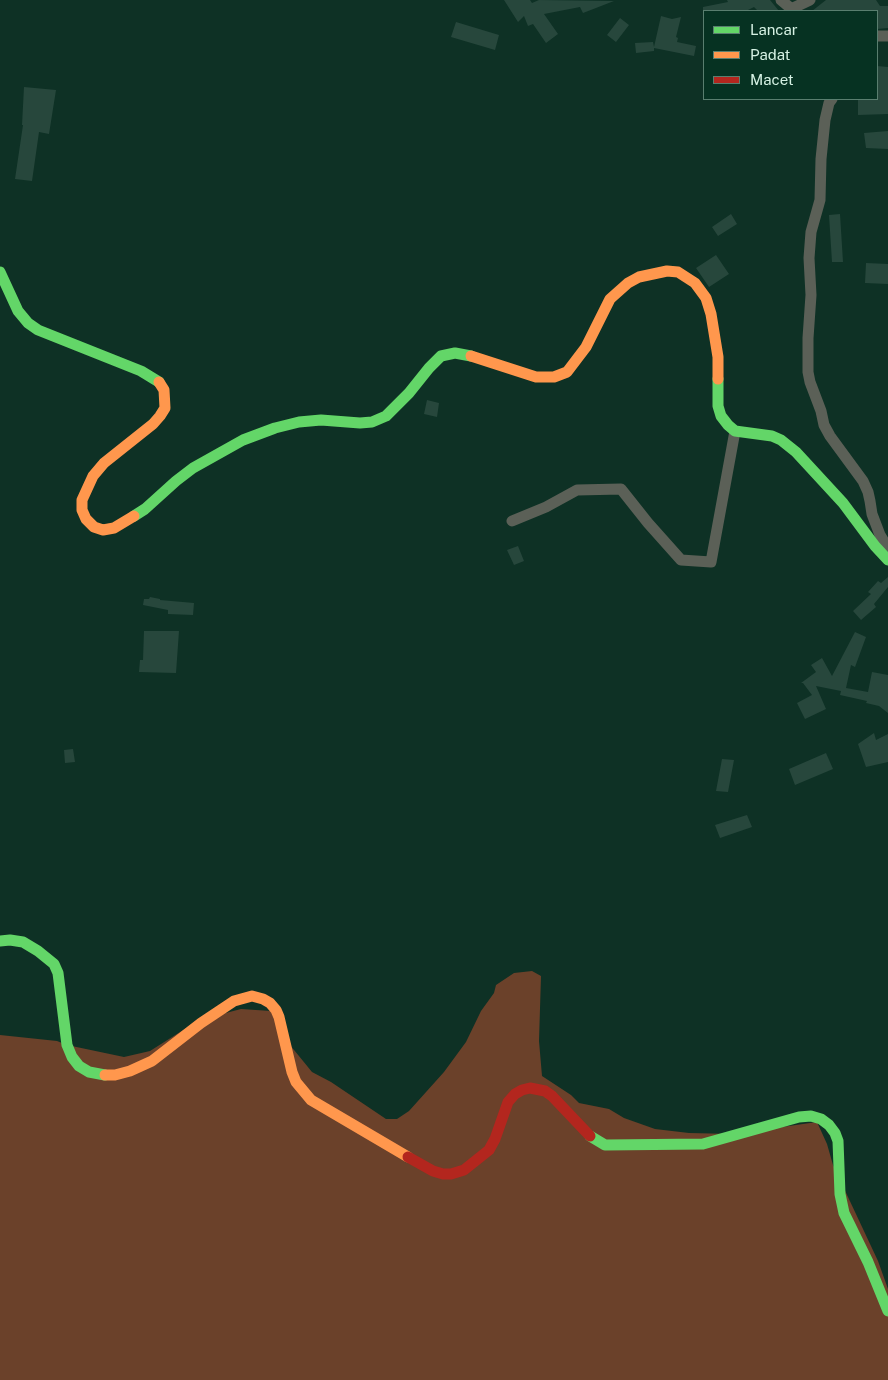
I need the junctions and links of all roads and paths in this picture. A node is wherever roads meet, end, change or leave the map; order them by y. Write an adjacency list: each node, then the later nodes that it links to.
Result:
1 (781, 0): 3 (street)
2 (810, 0): 3 (street)
3 (792, 10)
4 (831, 100): 8 (street)
5 (0, 272): 6 (street)
6 (736, 431): 7 (street); 9 (street)
7 (512, 521)
8 (888, 548)
9 (888, 560)
10 (0, 941): 11 (street)
11 (888, 1311)

